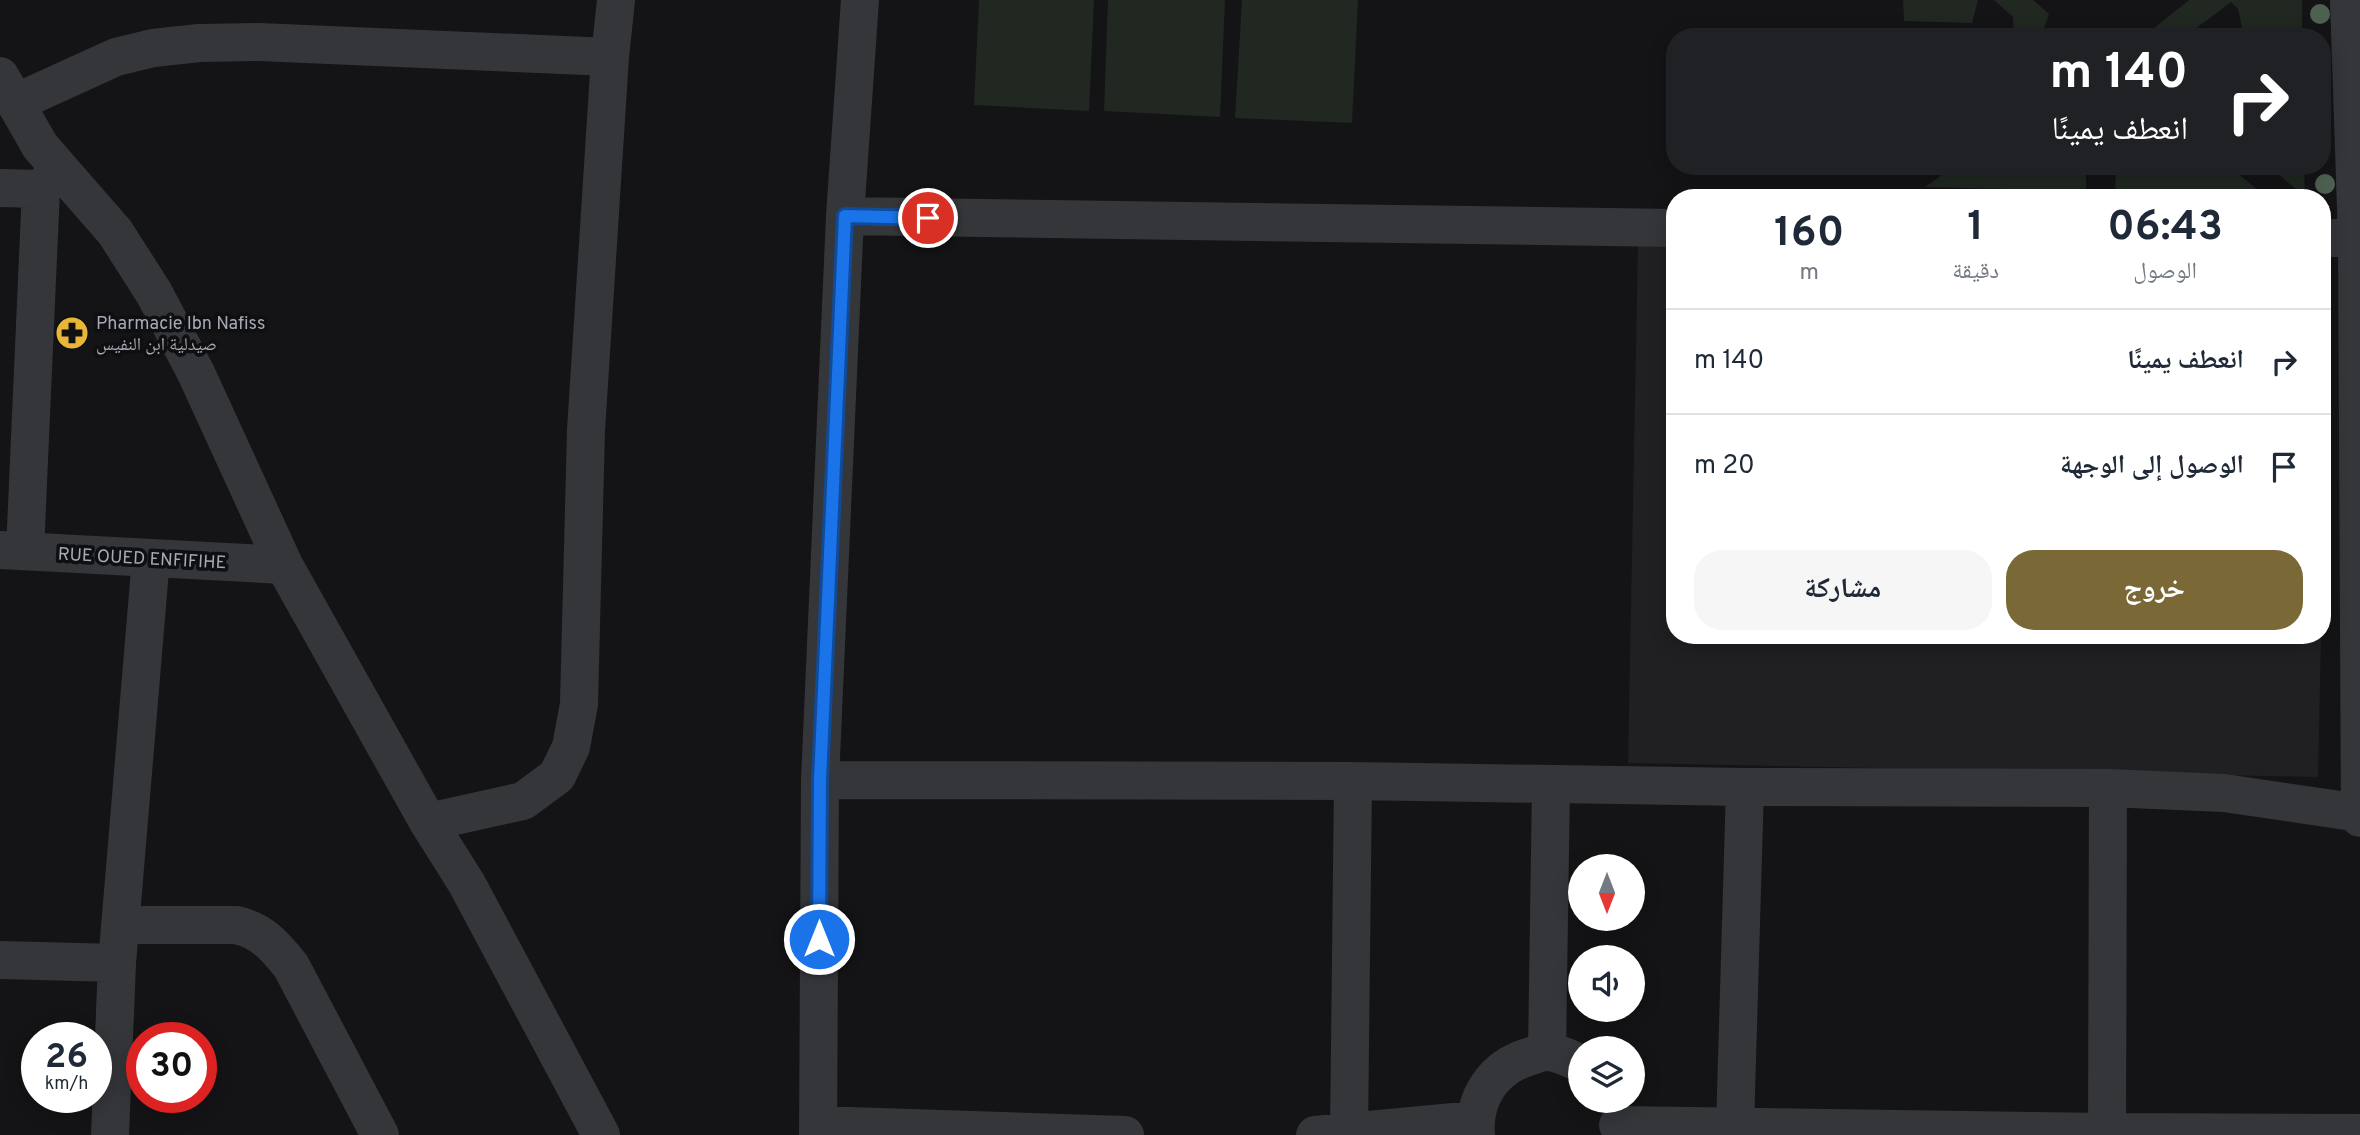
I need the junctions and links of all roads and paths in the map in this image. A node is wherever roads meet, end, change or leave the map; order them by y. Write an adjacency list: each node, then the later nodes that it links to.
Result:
1 (616, 0): 4 (street)
2 (860, 0): 8 (street)
3 (2349, 0): 10 (street)
4 (610, 57): 5 (street); 21 (street)
5 (8, 89): 6 (street)
6 (50, 179): 7 (street); 11 (street); 14 (street)
7 (0, 188)
8 (845, 216): 9 (street); 15 (street)
9 (1666, 228)
10 (2346, 238): 12 (street)
11 (12, 551): 13 (street, RUE OUED ENFIFIHE)
12 (2360, 554): 20 (street)
13 (151, 558): 14 (street, RUE OUED ENFIFIHE); 22 (street)
14 (284, 565): 21 (street)
15 (820, 780): 16 (street); 29 (street)
16 (1353, 781): 17 (street); 31 (street)
17 (1551, 784): 18 (street); 25 (street)
18 (1745, 787): 19 (street); 28 (street)
19 (2108, 788): 20 (street); 32 (street)
20 (2360, 815)
21 (428, 822): 36 (street)
22 (120, 925): 24 (street); 35 (street)
23 (0, 960): 24 (street)
24 (117, 963): 34 (street)
25 (1563, 1057): 27 (street)
26 (1616, 1120): 28 (street)
27 (1476, 1127): 31 (street)
28 (1734, 1128): 32 (street)
29 (818, 1130): 37 (street)
30 (2360, 1133): 33 (street)
31 (1332, 1134)
32 (2107, 1134): 33 (street)
33 (2316, 1134)
34 (110, 1135)
35 (380, 1135)
36 (601, 1135)
37 (1125, 1135)

